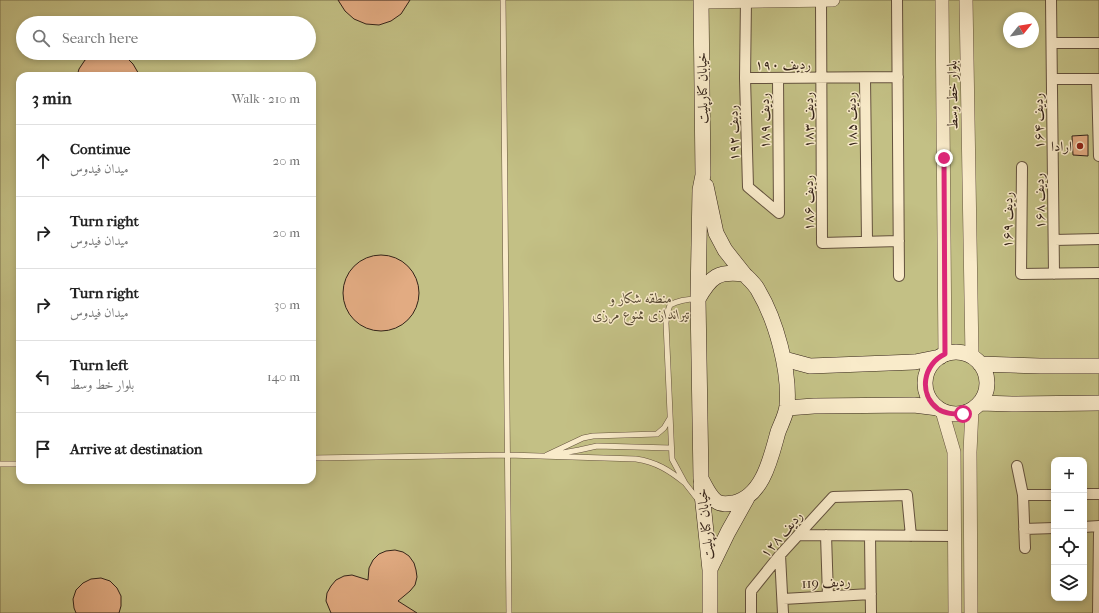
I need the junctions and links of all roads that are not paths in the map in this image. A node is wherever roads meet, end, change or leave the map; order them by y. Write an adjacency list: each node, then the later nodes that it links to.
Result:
1 (503, 0): 44 (lane)
2 (821, 0): 3 (street); 9 (street); 15 (street, ردیف ۱۸۳)
3 (833, 0)
4 (897, 0): 12 (street)
5 (942, 0): 34 (street, بلوار خط وسط)
6 (966, 0): 36 (street, بلوار خط وسط)
7 (1051, 0): 10 (street, ردیف ۱۶۴)
8 (701, 1): 9 (street); 23 (main road, خیابان کنارپلیت)
9 (746, 1): 13 (street, ردیف ۱۹۲)
10 (1052, 43): 11 (street); 17 (street, ردیف ۱۶۴)
11 (1099, 43)
12 (898, 77): 16 (street, ردیف ۱۹۰); 28 (street)
13 (745, 78): 14 (street, ردیف ۱۹۰); 24 (street, ردیف ۱۹۲)
14 (778, 78): 15 (street, ردیف ۱۹۰); 24 (street, ردیف ۱۸۹)
15 (821, 78): 16 (street, ردیف ۱۹۰); 20 (street, ردیف ۱۸۳)
16 (865, 78): 27 (street, ردیف ۱۸۵)
17 (1052, 79): 18 (street); 21 (street, ردیف ۱۶۴)
18 (1098, 79): 19 (street)
19 (1099, 156)
20 (822, 162): 27 (street, ردیف ۱۸۶)
21 (1053, 163): 26 (street, ردیف ۱۶۸)
22 (1022, 167): 31 (street, ردیف ۱۶۹)
23 (703, 175): 30 (main road, خیابان کنارپلیت); 33 (main road, خیابان کنارپلیت)
24 (778, 213)
25 (1099, 239): 26 (street)
26 (1054, 240): 31 (street, ردیف ۱۶۸)
27 (867, 241): 28 (street)
28 (899, 241): 32 (street)
29 (1099, 273): 31 (street)
30 (744, 274): 33 (main road); 35 (main road, خیابان کنارپلیت)
31 (1054, 274)
32 (899, 276)
33 (698, 299): 42 (lane); 50 (main road, خیابان کنارپلیت)
34 (942, 356): 35 (main road); 36 (main road); 41 (main road)
35 (784, 359): 40 (main road, خیابان کنارپلیت)
36 (976, 360): 37 (main road); 39 (main road)
37 (1099, 366)
38 (1099, 403): 39 (main road)
39 (976, 406): 41 (main road); 80 (street)
40 (787, 408): 41 (main road); 56 (main road, خیابان کنارپلیت)
41 (940, 410): 67 (street)
42 (670, 418): 43 (lane); 45 (lane)
43 (671, 448): 45 (lane); 51 (lane)
44 (507, 455): 45 (lane); 46 (lane); 74 (lane)
45 (544, 456): 51 (lane)
46 (316, 458)
47 (0, 464): 48 (lane)
48 (16, 464)
49 (1017, 466): 54 (street)
50 (701, 478): 56 (main road); 57 (main road, خیابان کنارپلیت)
51 (685, 483): 57 (lane)
52 (1087, 494): 53 (street)
53 (1099, 494)
54 (1023, 495): 55 (street); 61 (street)
55 (1051, 495)
56 (747, 498): 70 (main road, خیابان کنارپلیت)
57 (704, 508): 70 (main road, خیابان کنارپلیت)
58 (1099, 526): 59 (street)
59 (1087, 527)
60 (1051, 528): 61 (street)
61 (1024, 529): 68 (street)
62 (1099, 533): 81 (street)
63 (799, 535): 64 (street); 66 (street, ردیف ۱۲۸); 69 (street, ردیف ۱۲۸)
64 (826, 535): 65 (street); 72 (street)
65 (870, 536): 66 (street); 71 (street)
66 (910, 536): 67 (street)
67 (955, 536): 79 (street)
68 (1025, 548)
69 (780, 555): 73 (street); 76 (street, ردیف ۱۲۸)
70 (710, 570): 75 (main road, خیابان کنارپلیت)
71 (871, 594): 72 (street, ردیف 119); 78 (street)
72 (828, 596): 73 (street, ردیف 119)
73 (783, 599): 77 (street)
74 (509, 613)
75 (710, 613)
76 (752, 613)
77 (783, 613)
78 (871, 613)
79 (955, 613)
80 (972, 613)
81 (1098, 613)

